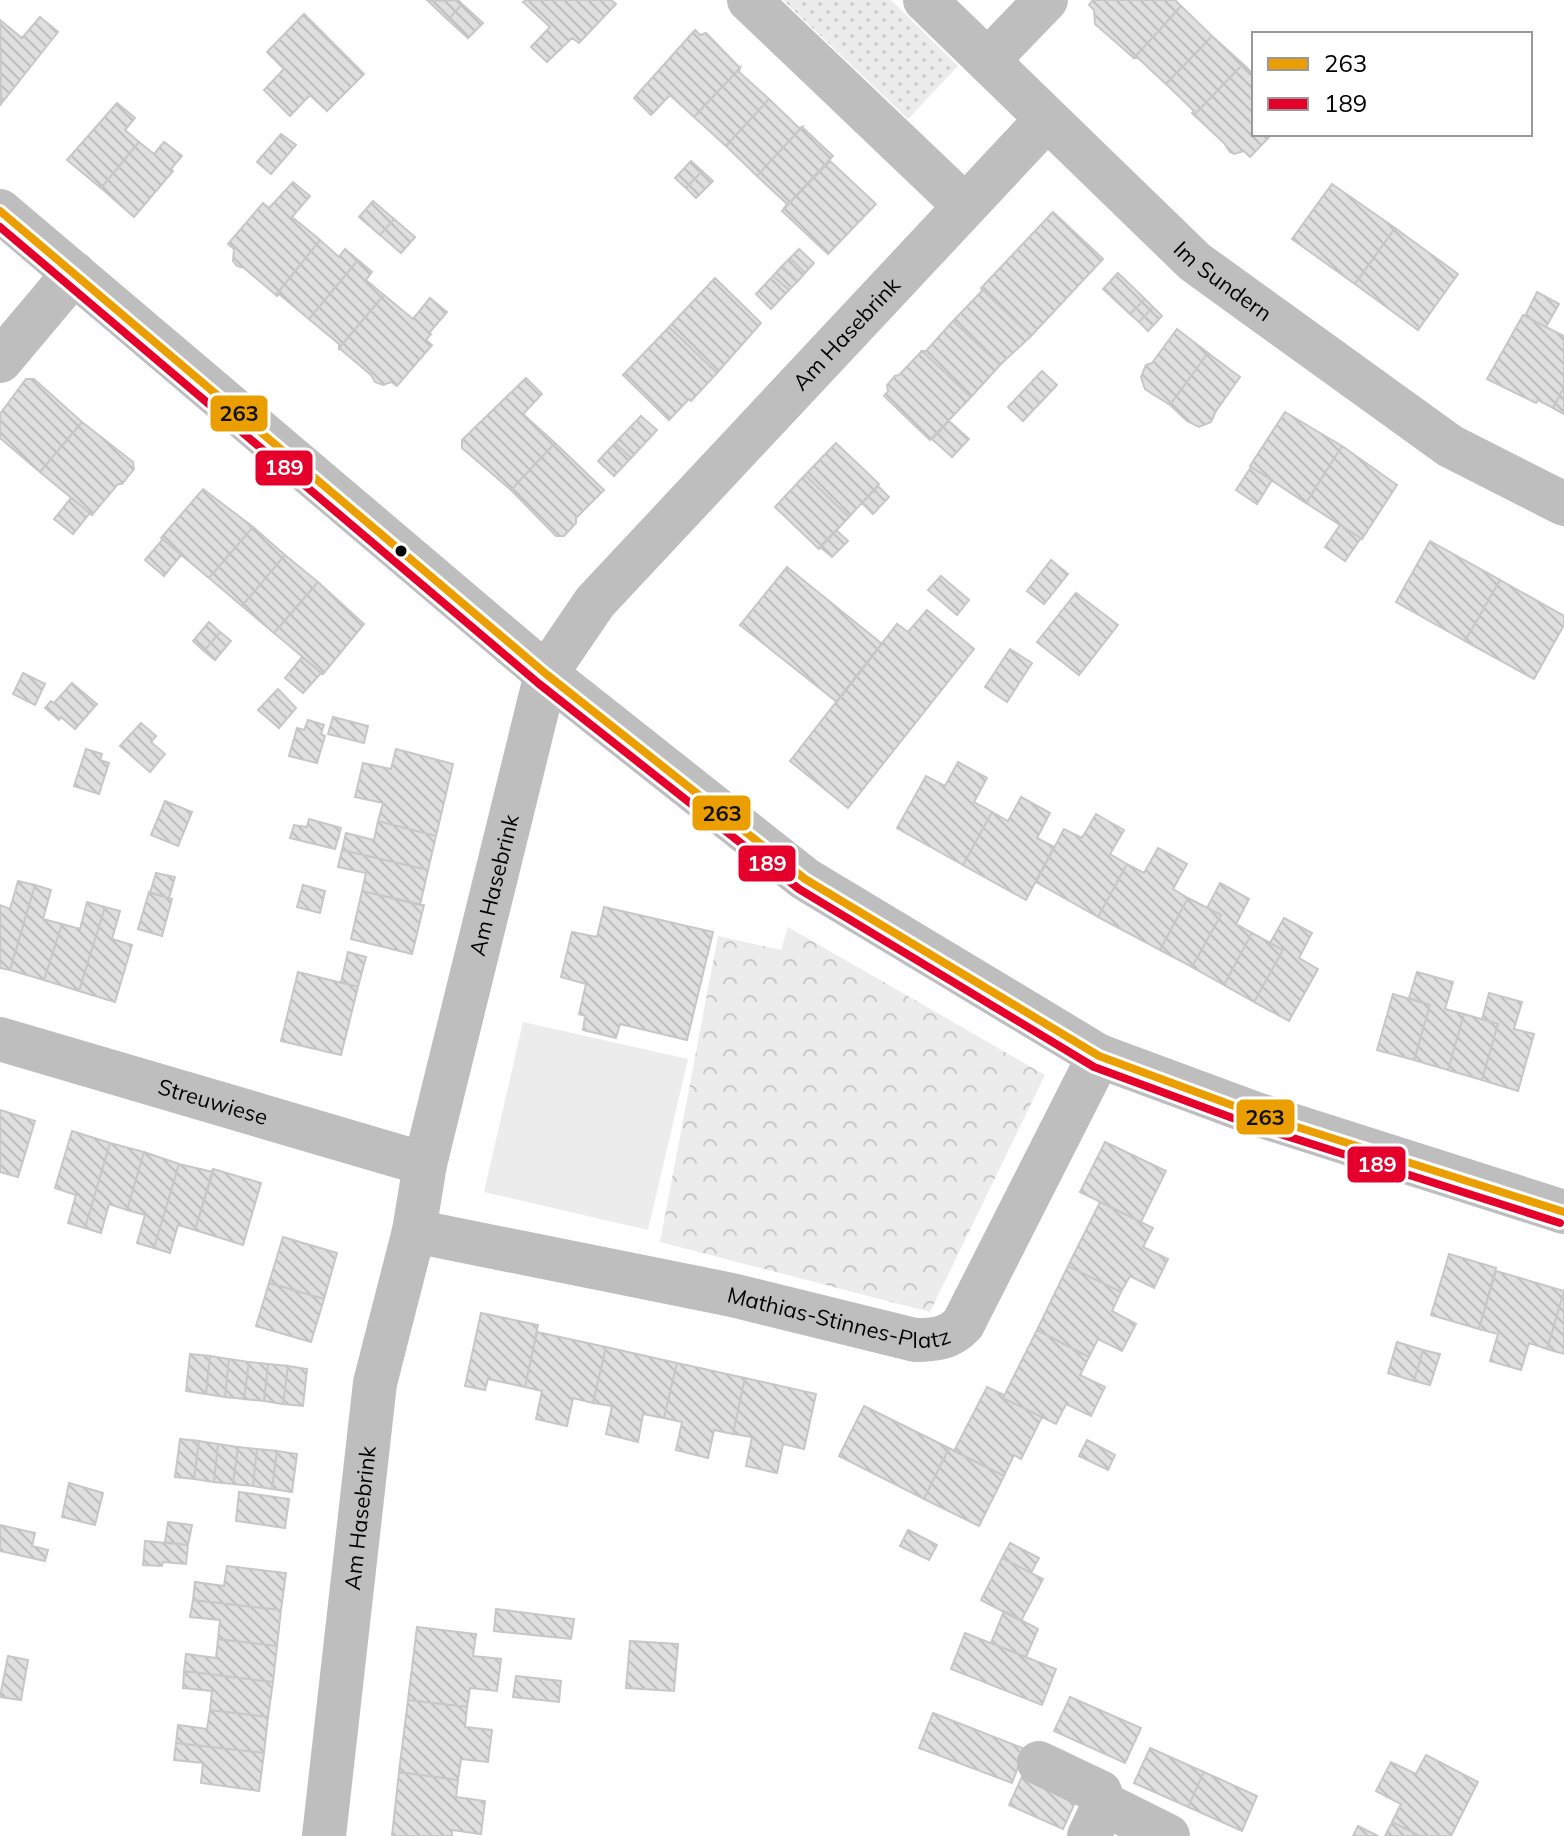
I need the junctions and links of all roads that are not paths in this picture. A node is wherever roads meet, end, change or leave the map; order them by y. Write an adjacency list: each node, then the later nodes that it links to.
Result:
1 (749, 0): 6 (street)
2 (925, 0): 4 (street, Im Sundern)
3 (1046, 0): 4 (street)
4 (988, 60): 5 (street, Im Sundern)
5 (1047, 119): 6 (street, Am Hasebrink); 10 (street, Im Sundern)
6 (964, 205): 11 (street, Am Hasebrink)
7 (0, 211): 8 (street)
8 (74, 273): 9 (street); 11 (street)
9 (0, 361)
10 (1564, 504)
11 (546, 674): 13 (street); 14 (street, Am Hasebrink)
12 (0, 1039): 14 (street, Streuwiese)
13 (1099, 1056): 15 (street); 16 (street, Mathias-Stinnes-Platz)
14 (425, 1164): 16 (street, Am Hasebrink)
15 (1564, 1212)
16 (414, 1231): 19 (street, Am Hasebrink)
17 (1039, 1763): 18 (street)
18 (1096, 1820): 20 (street)
19 (324, 1836)
20 (1168, 1836)

